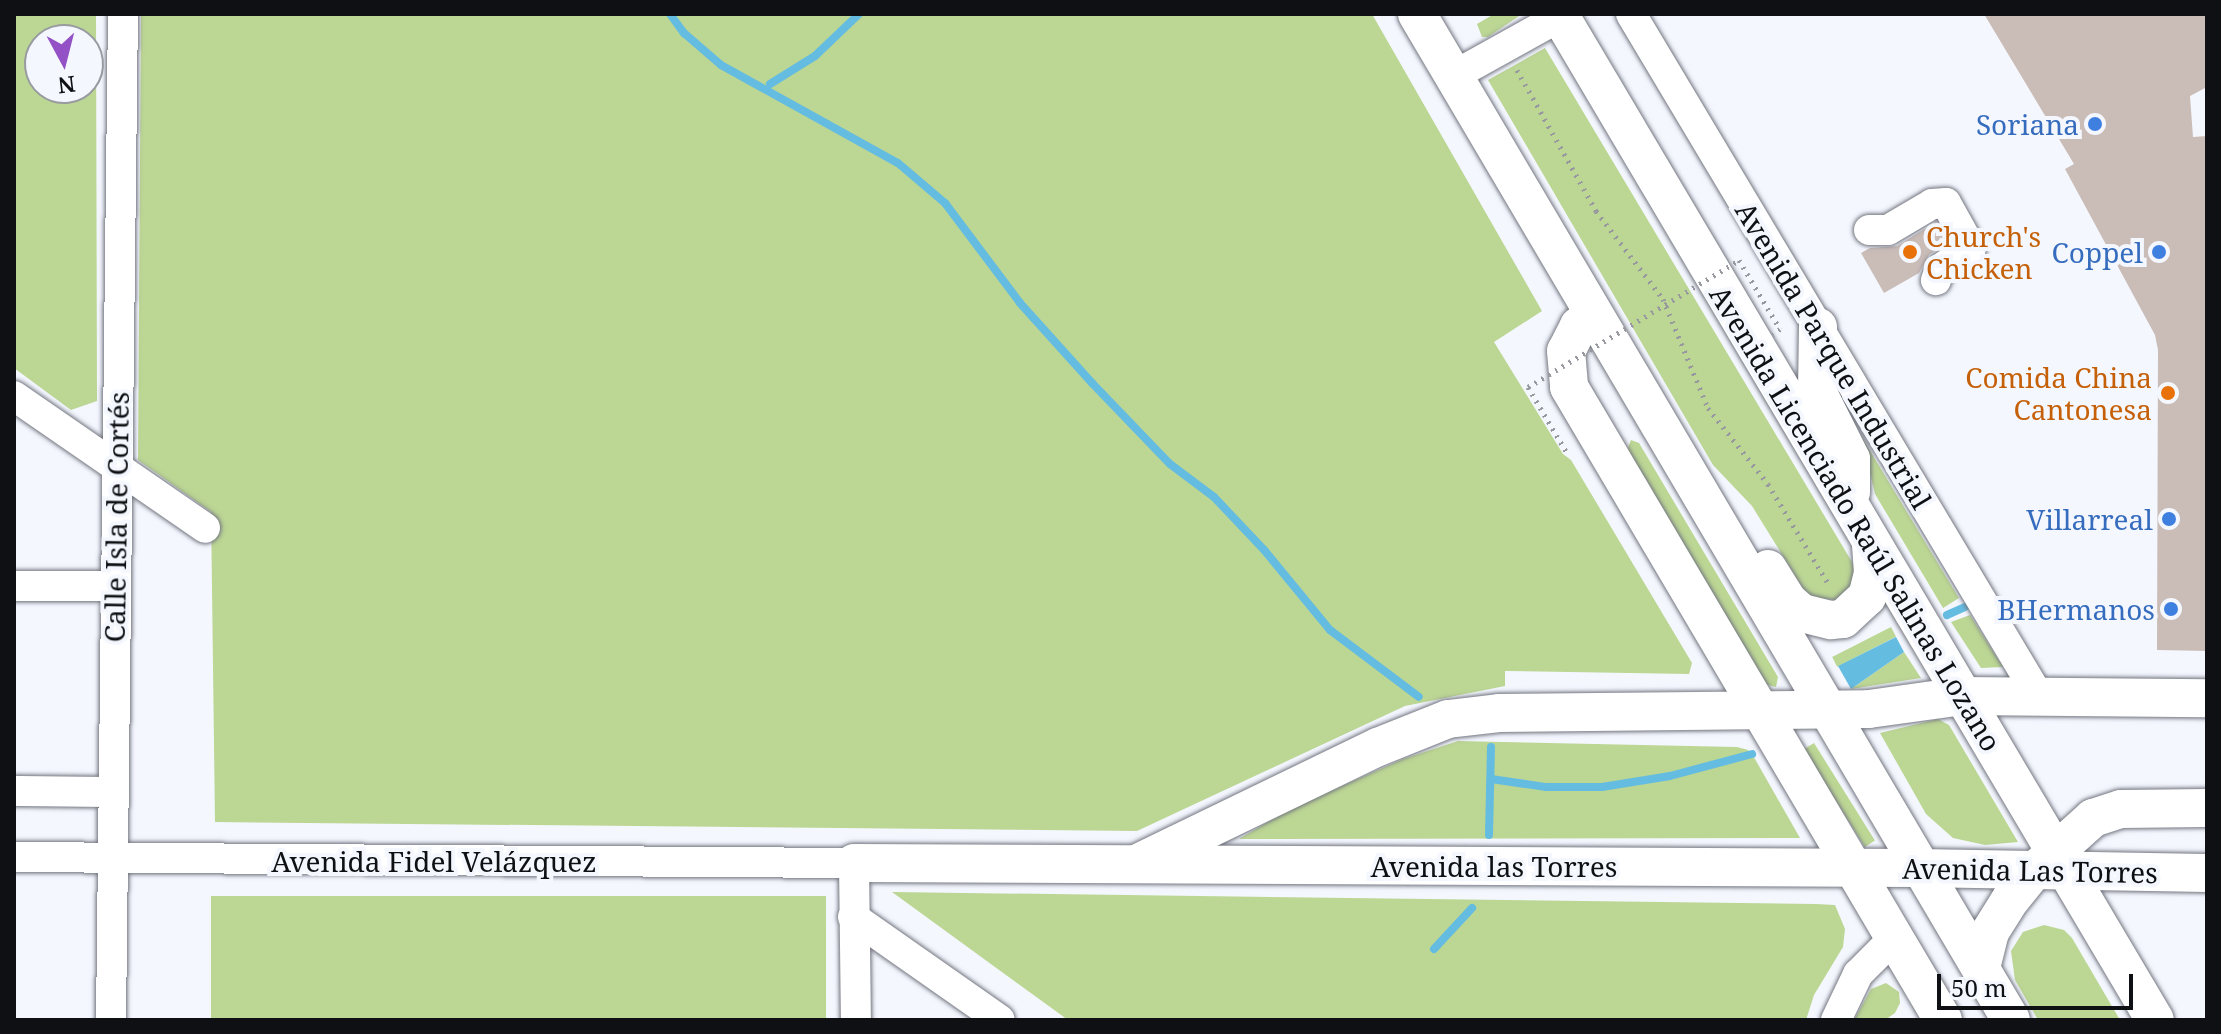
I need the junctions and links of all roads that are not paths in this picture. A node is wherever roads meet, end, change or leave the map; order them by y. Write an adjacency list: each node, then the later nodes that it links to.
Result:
1 (123, 14): 12 (street, Calle Isla de Cortés)
2 (1631, 14): 9 (street, Avenida Parque Industrial)
3 (1562, 15): 5 (street); 13 (main road, Avenida Licenciado Raúl Salinas Lozano)
4 (1429, 18): 5 (main road)
5 (1453, 76): 8 (main road)
6 (1869, 230): 7 (street)
7 (1936, 280)
8 (1593, 315): 11 (main road); 22 (main road)
9 (1818, 327): 13 (main road); 18 (street, Avenida Parque Industrial)
10 (17, 400): 12 (street)
11 (1679, 463): 15 (main road); 21 (main road)
12 (115, 466): 14 (street); 17 (street, Calle Isla de Cortés)
13 (1851, 507): 15 (main road, Avenida Licenciado Raúl Salinas Lozano)
14 (205, 528)
15 (1871, 543): 19 (main road, Avenida Licenciado Raúl Salinas Lozano)
16 (14, 586): 17 (street)
17 (115, 586): 24 (street, Calle Isla de Cortés)
18 (2038, 695): 19 (main road); 20 (main road)
19 (1963, 696): 21 (main road); 28 (main road, Avenida Licenciado Raúl Salinas Lozano)
20 (2207, 698)
21 (1828, 711): 22 (main road); 32 (main road)
22 (1760, 712): 30 (main road, Avenida las Torres); 31 (main road)
23 (14, 791): 24 (street)
24 (114, 792): 27 (street, Calle Isla de Cortés)
25 (2207, 808): 28 (main road)
26 (14, 857): 27 (street, Avenida Fidel Velázquez)
27 (112, 859): 29 (street, Avenida Fidel Velázquez); 37 (street, Calle Isla de Cortés)
28 (2065, 861): 32 (main road, Avenida Las Torres); 33 (main road, Avenida Las Torres); 36 (main road); 43 (main road, Avenida Licenciado Raúl Salinas Lozano)
29 (854, 863): 30 (main road, Avenida las Torres); 34 (street)
30 (1135, 864): 31 (main road, Avenida las Torres)
31 (1853, 868): 32 (main road, Avenida Las Torres); 35 (main road)
32 (1918, 868): 36 (main road)
33 (2207, 873)
34 (853, 917): 38 (street); 39 (street)
35 (1894, 938): 40 (street); 41 (main road)
36 (1981, 968): 42 (main road)
37 (111, 1020)
38 (856, 1020)
39 (1000, 1020)
40 (1836, 1020)
41 (1943, 1020)
42 (2011, 1020)
43 (2155, 1020)

